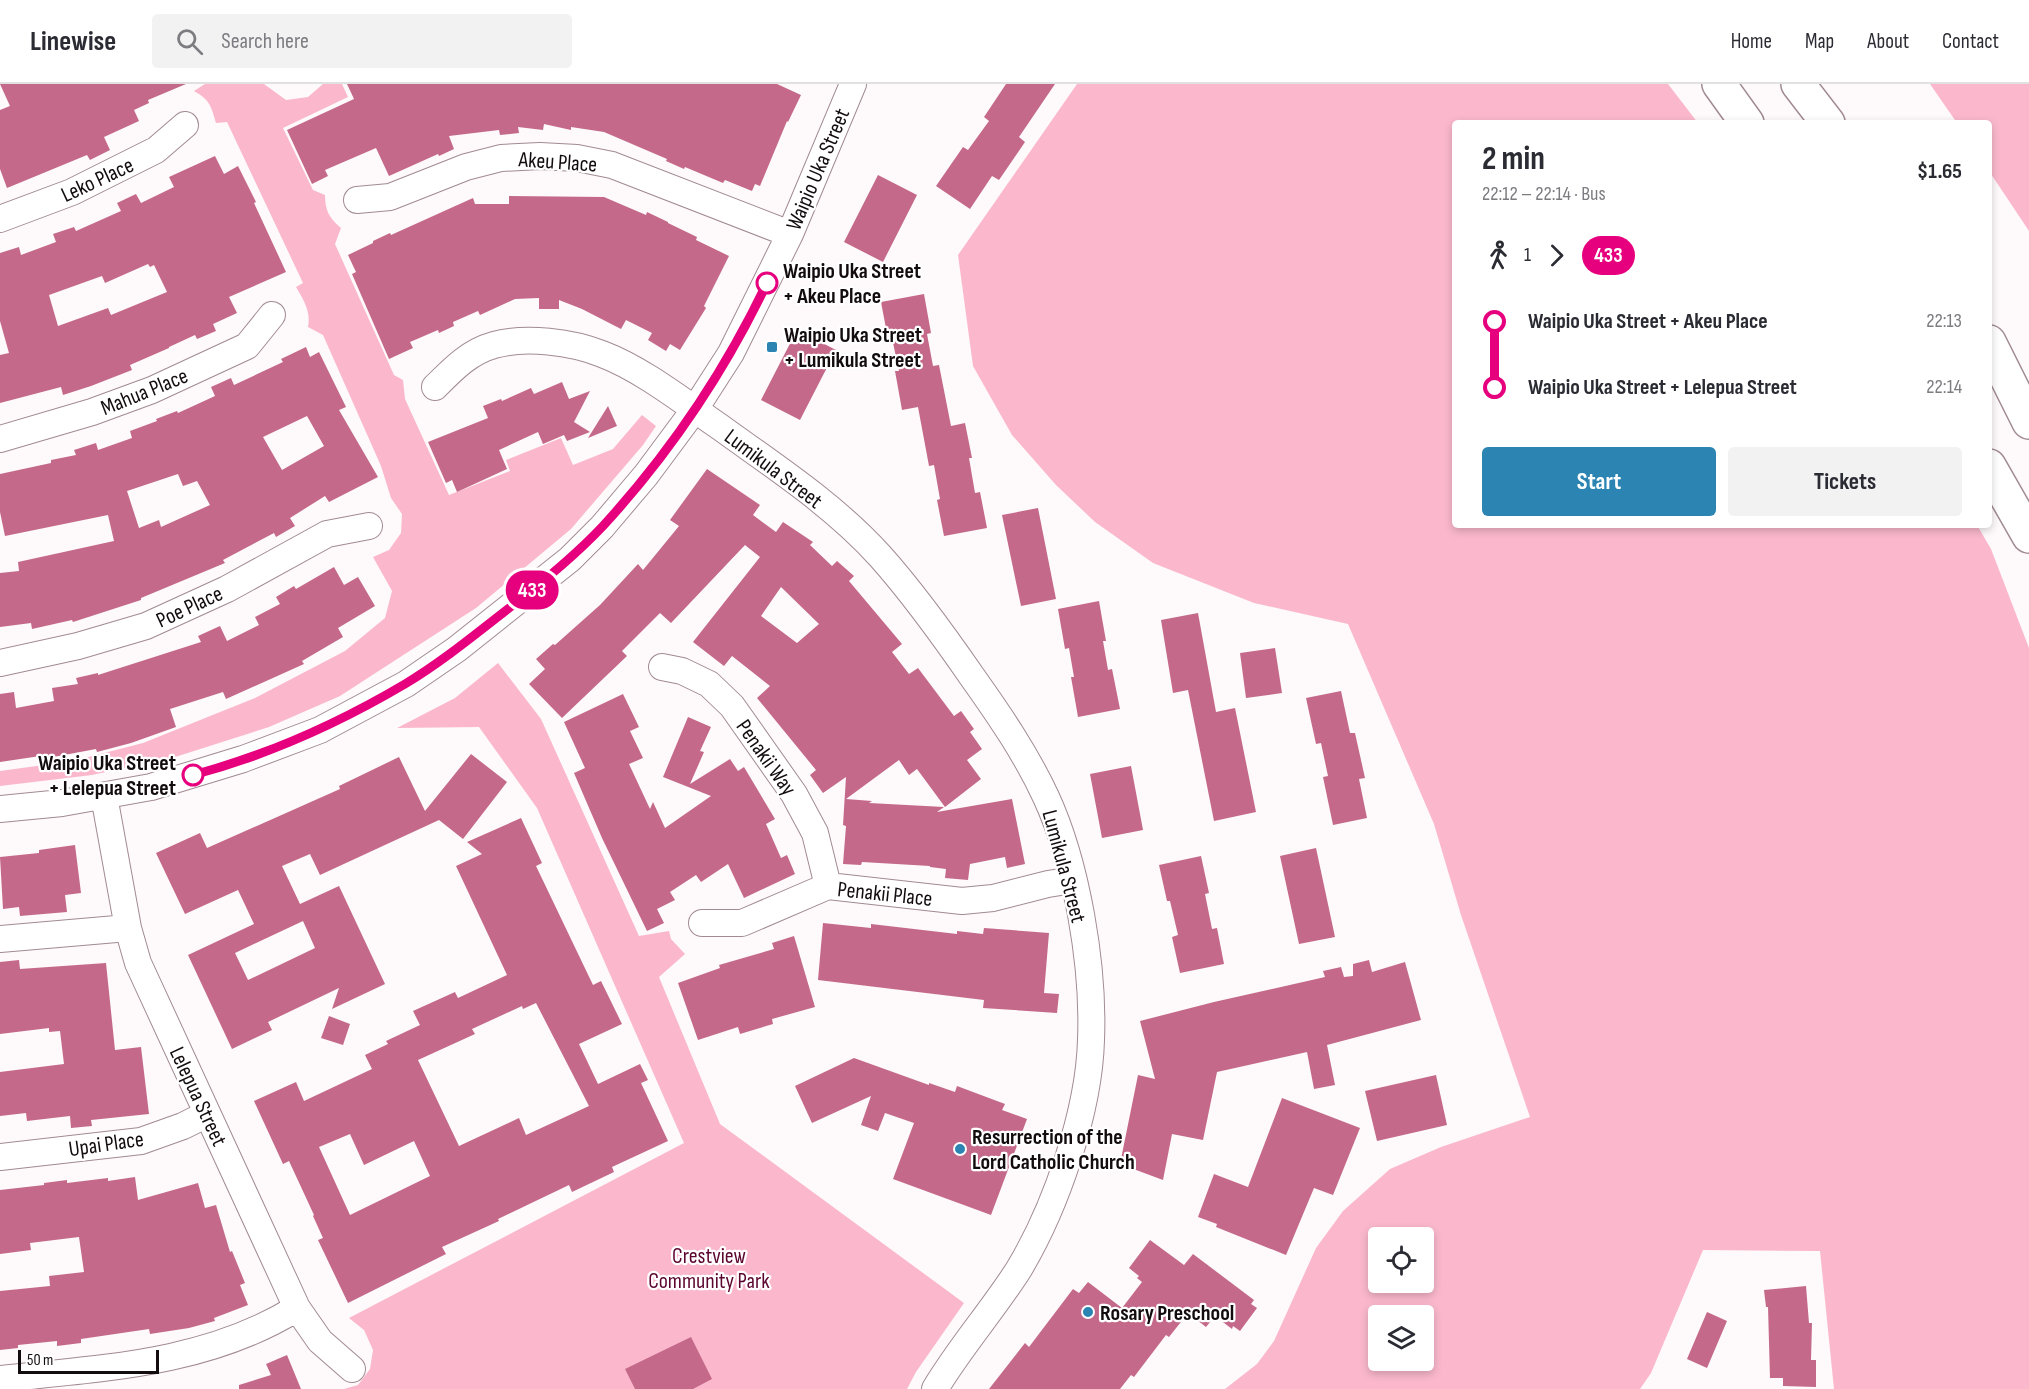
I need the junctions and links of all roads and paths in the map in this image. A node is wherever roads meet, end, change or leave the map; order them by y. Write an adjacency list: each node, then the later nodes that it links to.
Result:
1 (853, 84): 9 (street, Waipio Uka Street)
2 (1719, 84): 4 (highway)
3 (1798, 84): 5 (highway)
4 (1745, 120)
5 (1826, 120)
6 (185, 125): 8 (street, Leko Place)
7 (357, 200): 9 (street, Akeu Place)
8 (0, 219)
9 (790, 234): 13 (street, Waipio Uka Street)
10 (272, 315): 15 (street, Mahua Place)
11 (1992, 348): 14 (highway)
12 (435, 387): 13 (street, Lumikula Street)
13 (695, 409): 21 (street, Waipio Uka Street); 23 (street, Lumikula Street)
14 (2029, 422)
15 (0, 440)
16 (1992, 471): 18 (highway)
17 (369, 526): 19 (street, Poe Place)
18 (2029, 536)
19 (0, 663)
20 (662, 667): 24 (street, Penakii Way)
21 (104, 796): 22 (street, Waipio Uka Street); 26 (street, Lelepua Street)
22 (0, 809)
23 (1073, 880): 24 (street, Penakii Place); 33 (street, Lumikula Street)
24 (828, 886): 25 (street, Penakii Place)
25 (702, 923)
26 (128, 928): 27 (street); 28 (street, Lelepua Street)
27 (0, 939)
28 (207, 1114): 29 (street, Upai Place); 30 (street, Lelepua Street)
29 (0, 1157)
30 (297, 1308): 31 (street, Lelepua Street); 32 (street)
31 (352, 1368)
32 (0, 1379)
33 (935, 1389)

